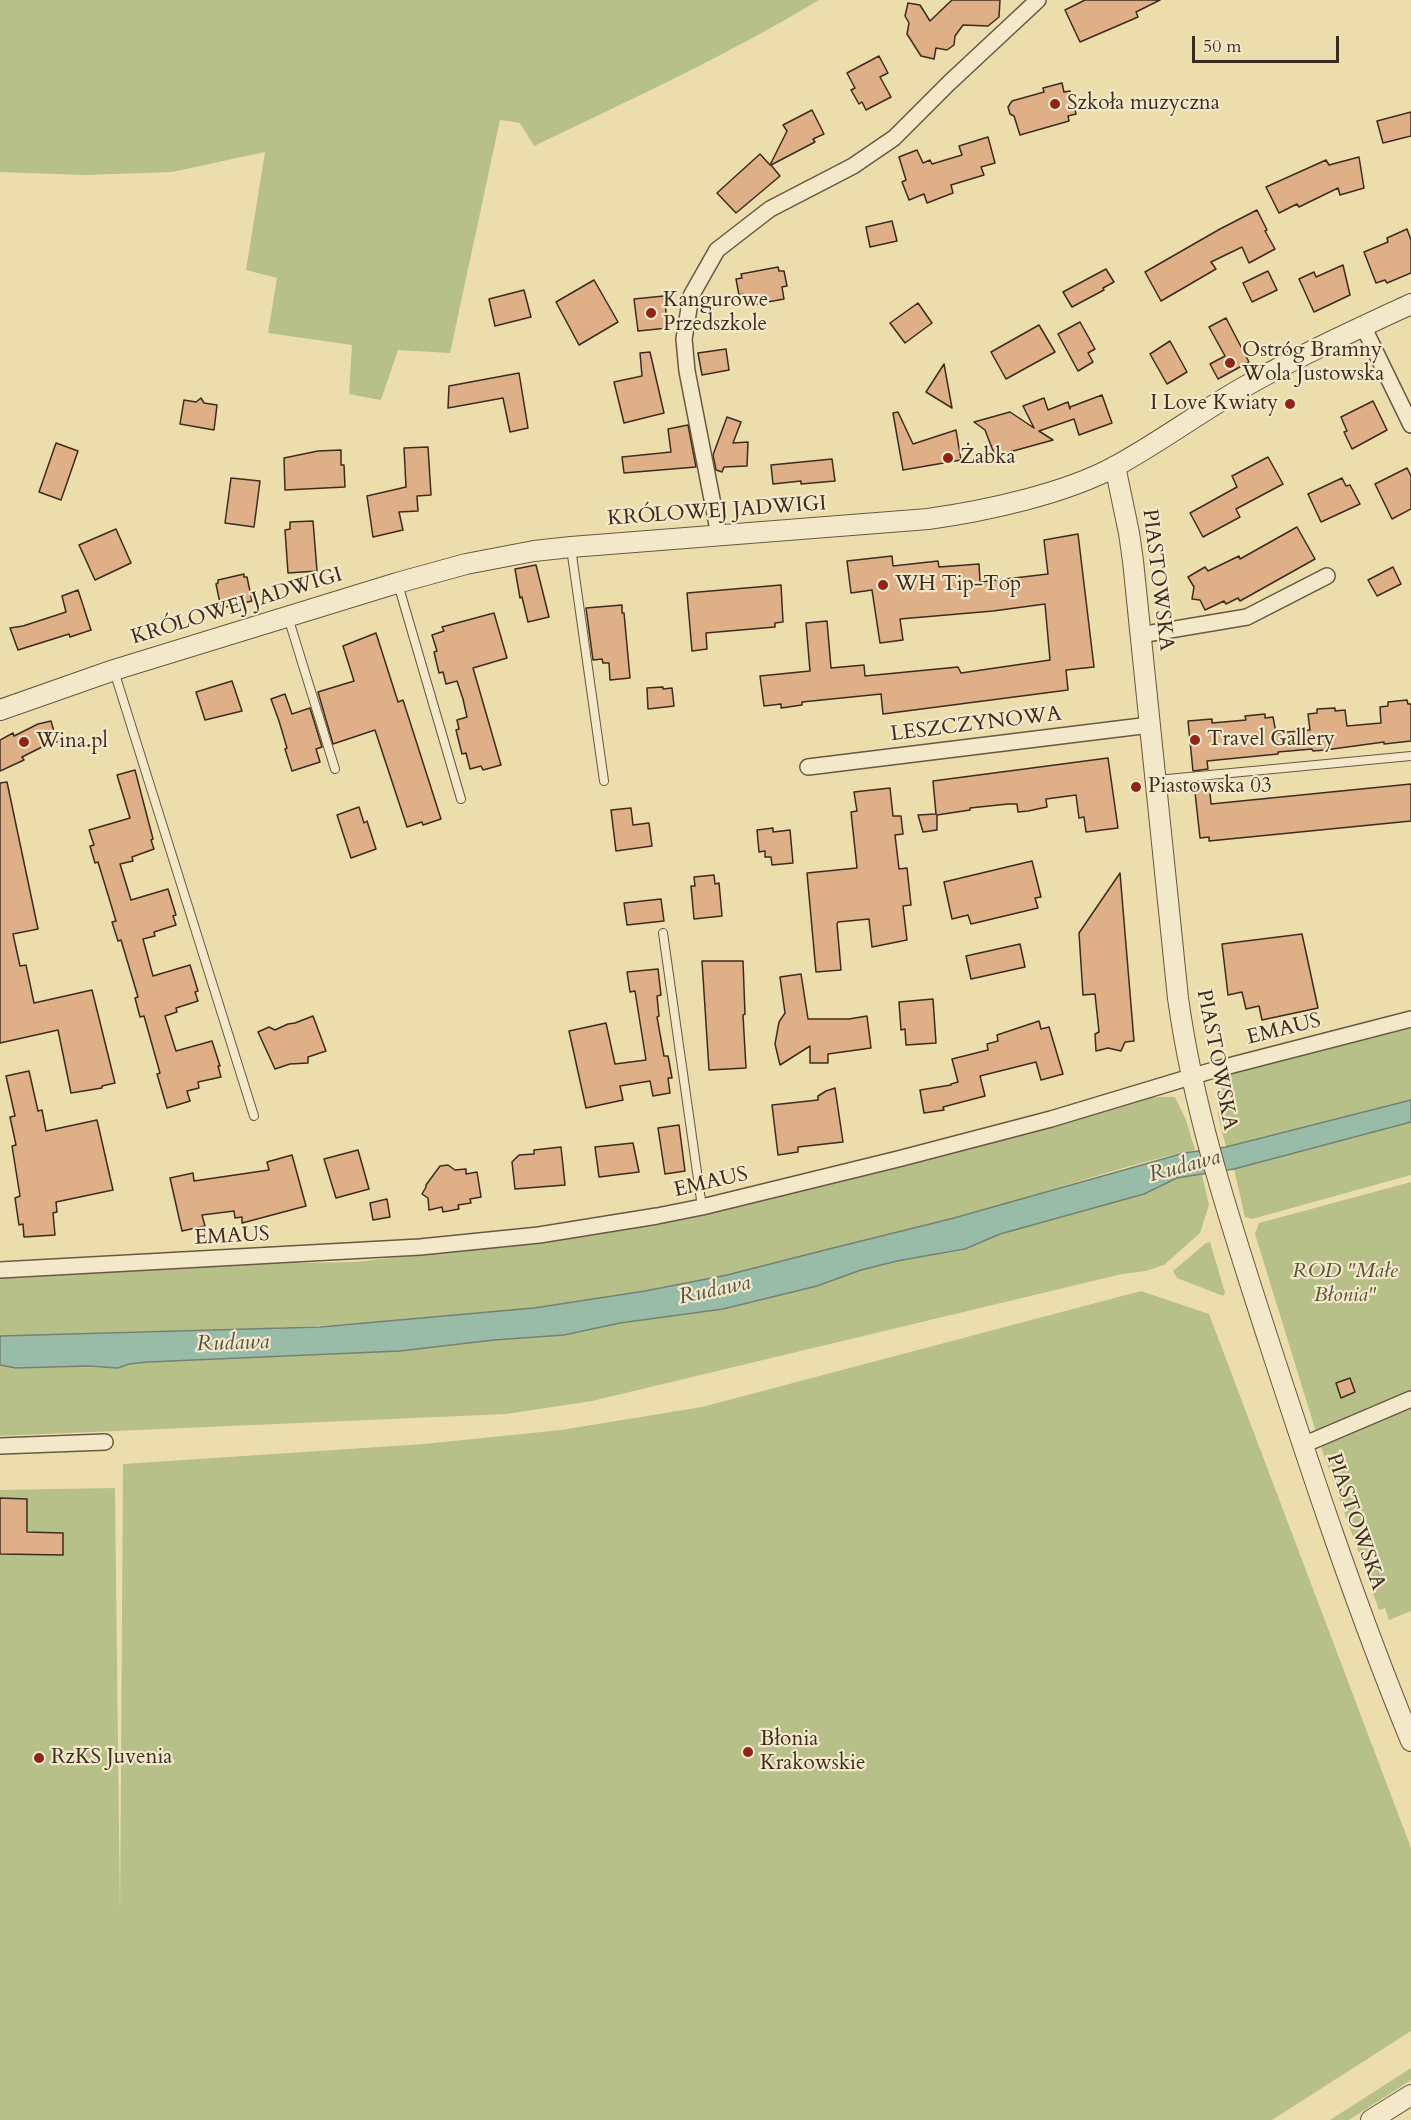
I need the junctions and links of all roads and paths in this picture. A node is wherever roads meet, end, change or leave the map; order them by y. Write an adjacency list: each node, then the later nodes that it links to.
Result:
1 (1038, 0): 6 (street)
2 (1411, 304): 3 (street, KRÓLOWEJ JADWIGI)
3 (1363, 326): 4 (street); 5 (street, KRÓLOWEJ JADWIGI)
4 (1411, 425)
5 (1115, 466): 6 (street, KRÓLOWEJ JADWIGI); 11 (street, PIASTOWSKA)
6 (719, 535): 7 (street, KRÓLOWEJ JADWIGI)
7 (571, 547): 9 (street, KRÓLOWEJ JADWIGI); 19 (lane)
8 (1327, 576): 11 (street)
9 (397, 583): 10 (street, KRÓLOWEJ JADWIGI); 20 (lane)
10 (288, 617): 12 (street, KRÓLOWEJ JADWIGI); 17 (lane)
11 (1140, 635): 14 (street, PIASTOWSKA)
12 (114, 670): 13 (street, KRÓLOWEJ JADWIGI); 24 (lane)
13 (0, 710)
14 (1150, 725): 16 (street, LESZCZYNOWA); 18 (street, PIASTOWSKA)
15 (1411, 756): 18 (lane)
16 (808, 767)
17 (335, 769)
18 (1155, 780): 23 (street, PIASTOWSKA)
19 (604, 781)
20 (461, 799)
21 (663, 933): 25 (lane)
22 (1411, 1019): 23 (street, EMAUS)
23 (1191, 1076): 25 (street, EMAUS); 29 (street, PIASTOWSKA)
24 (254, 1116)
25 (702, 1207): 26 (street, EMAUS)
26 (0, 1270)
27 (1411, 1400): 29 (street)
28 (105, 1442): 30 (street)
29 (1303, 1445): 31 (street, PIASTOWSKA)
30 (0, 1446)
31 (1411, 1741)
32 (1411, 2095): 33 (street)
33 (1371, 2120)

